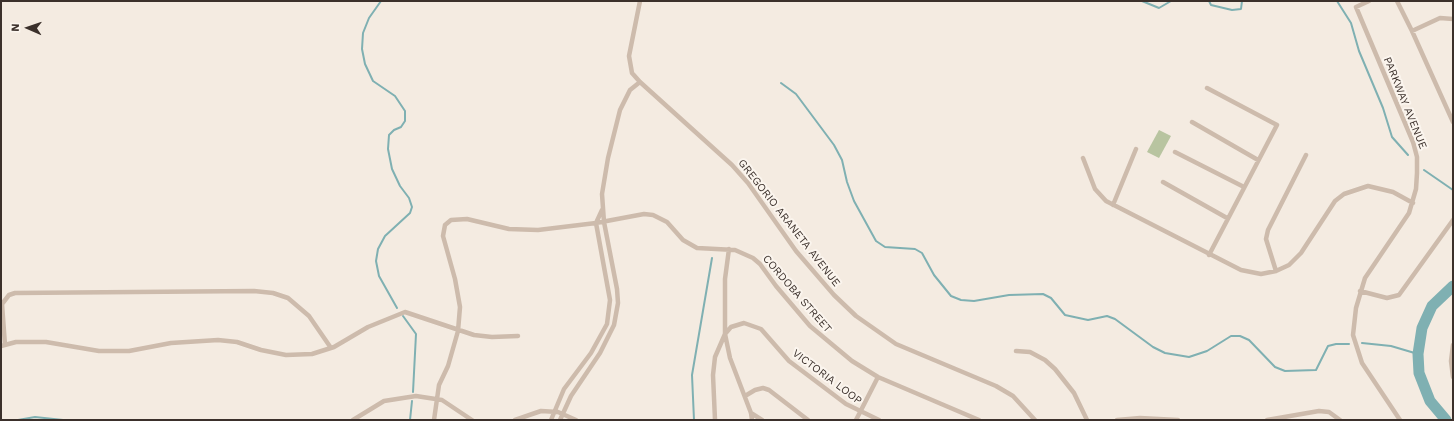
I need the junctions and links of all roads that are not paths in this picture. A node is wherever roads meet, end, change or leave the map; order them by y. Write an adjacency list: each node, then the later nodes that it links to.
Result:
1 (640, 1): 6 (street, GREGORIO ARANETA AVENUE)
2 (1369, 1): 17 (street, PARKWAY AVENUE)
3 (1397, 1): 5 (street)
4 (1453, 19): 5 (street)
5 (1412, 31): 8 (street)
6 (640, 82): 19 (street); 57 (street, GREGORIO ARANETA AVENUE)
7 (1207, 88): 14 (street)
8 (1452, 118)
9 (1192, 122): 14 (street)
10 (1136, 149): 18 (street)
11 (1175, 152): 16 (street)
12 (1306, 155): 26 (street)
13 (1083, 158): 18 (street)
14 (1258, 160): 16 (street)
15 (1163, 182): 20 (street)
16 (1244, 187): 20 (street)
17 (1413, 203): 26 (street); 27 (street, PARKWAY AVENUE)
18 (1113, 205): 25 (street)
19 (602, 208): 22 (street); 23 (street)
20 (1227, 218): 25 (street)
21 (1453, 220): 27 (street)
22 (604, 222): 23 (street, CORDOBA STREET); 24 (street, CORDOBA STREET); 42 (street)
23 (596, 223): 28 (street, CORDOBA STREET); 39 (street)
24 (729, 249): 29 (street); 35 (street, CORDOBA STREET)
25 (1209, 255): 26 (street)
26 (1276, 271)
27 (1360, 291): 63 (street, PARKWAY AVENUE)
28 (458, 331): 30 (street); 33 (street); 38 (street, CORDOBA STREET)
29 (725, 334): 37 (street); 40 (street, VICTORIA LOOP); 50 (street)
30 (518, 336)
31 (1453, 345): 36 (street)
32 (3, 346): 33 (street); 33 (street)
33 (331, 348)
34 (1016, 351): 58 (street)
35 (878, 377): 40 (street); 56 (street, CORDOBA STREET)
36 (1453, 377)
37 (745, 396): 41 (street); 53 (street)
38 (436, 398): 43 (street); 44 (street, CORDOBA STREET); 45 (street)
39 (554, 412): 42 (street); 46 (street); 47 (street)
40 (860, 412): 54 (street); 55 (street, VICTORIA LOOP)
41 (751, 413): 51 (street); 52 (street)
42 (562, 414): 48 (street); 49 (street)
43 (353, 420)
44 (434, 420)
45 (472, 420)
46 (516, 420)
47 (551, 420)
48 (560, 420)
49 (576, 420)
50 (715, 420)
51 (752, 420)
52 (762, 420)
53 (808, 420)
54 (856, 420)
55 (878, 420)
56 (979, 420)
57 (1035, 420)
58 (1087, 420)
59 (1117, 420): 60 (street)
60 (1178, 420)
61 (1267, 420): 62 (street)
62 (1340, 420)
63 (1400, 420)

